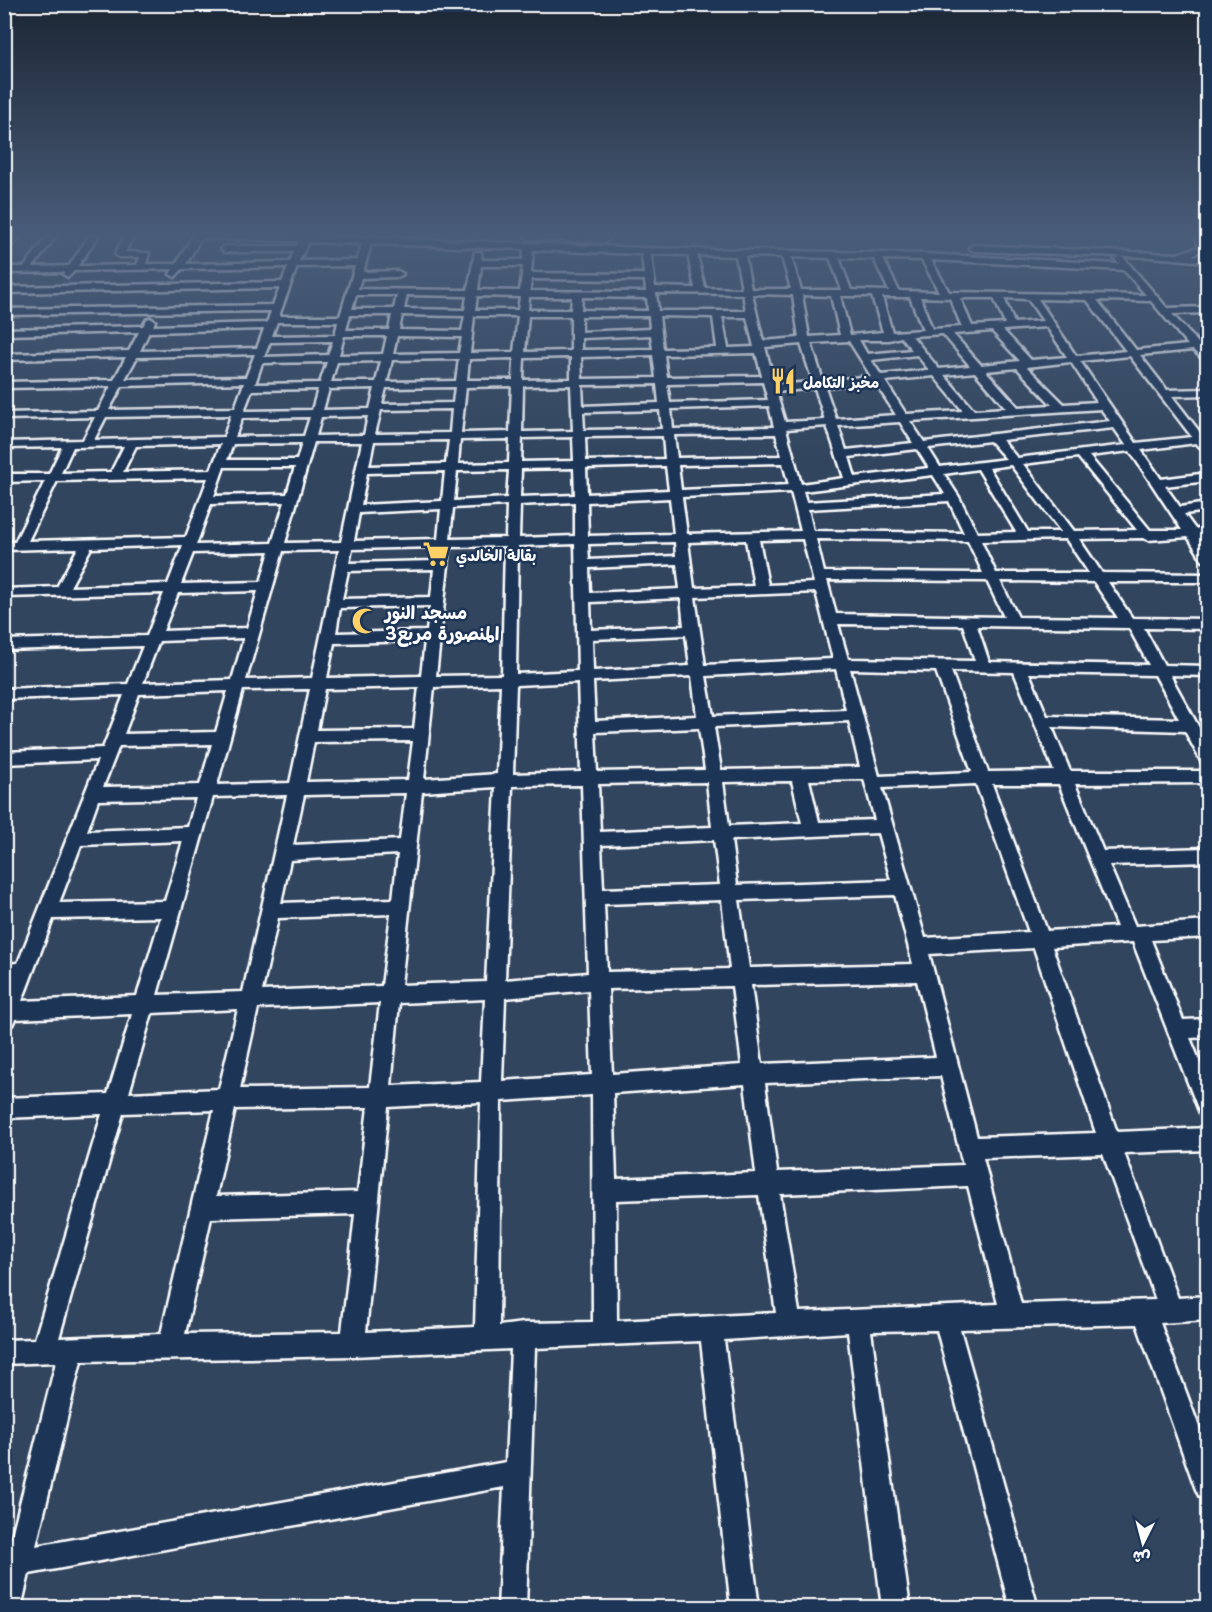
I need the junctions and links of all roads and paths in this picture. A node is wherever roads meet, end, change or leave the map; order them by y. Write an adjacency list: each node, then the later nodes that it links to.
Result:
1 (107, 310): 19 (street)
2 (115, 310): 32 (street)
3 (156, 310): 30 (street)
4 (157, 310): 38 (street)
5 (276, 310): 38 (street)
6 (346, 310): 27 (street)
7 (652, 310): 24 (street)
8 (750, 310): 26 (street)
9 (800, 310): 46 (street)
10 (840, 310): 45 (street)
11 (881, 310): 44 (street)
12 (920, 310): 37 (street)
13 (958, 310): 33 (street)
14 (1004, 310): 29 (street)
15 (1040, 310): 28 (street)
16 (1100, 310): 54 (street)
17 (1163, 310): 48 (street)
18 (4, 312): 19 (street)
19 (42, 312): 49 (street)
20 (398, 312): 21 (street); 27 (street); 39 (street)
21 (470, 312): 22 (street); 40 (street)
22 (523, 313): 23 (street); 56 (street)
23 (576, 313): 24 (street); 41 (street)
24 (652, 314): 25 (street); 35 (street)
25 (717, 314): 26 (street); 50 (street)
26 (751, 314): 47 (street)
27 (345, 315): 38 (street); 43 (street)
28 (1049, 324): 29 (street); 61 (street)
29 (1011, 327): 31 (street)
30 (146, 328): 32 (street); 38 (street); 53 (street)
31 (995, 328): 33 (street); 63 (street)
32 (104, 329): 49 (street)
33 (968, 330): 36 (street)
34 (4, 332): 49 (street)
35 (655, 332): 41 (street); 51 (street)
36 (946, 332): 37 (street); 64 (street)
37 (929, 333): 42 (street)
38 (267, 334): 43 (street); 53 (street); 60 (street); 69 (street)
39 (394, 334): 40 (street); 43 (street); 59 (street)
40 (467, 334): 57 (street)
41 (575, 335): 55 (street)
42 (905, 335): 44 (street); 52 (street)
43 (339, 336): 60 (street)
44 (889, 337): 45 (street)
45 (849, 339): 46 (street); 58 (street)
46 (805, 341): 47 (street); 72 (street)
47 (759, 347): 50 (street); 77 (street)
48 (1195, 347): 54 (street); 62 (street)
49 (14, 349): 53 (street)
50 (723, 351): 51 (street)
51 (657, 352): 55 (street); 67 (street)
52 (920, 352): 58 (street); 65 (street)
53 (133, 354): 68 (street)
54 (1134, 354): 61 (street); 79 (street)
55 (575, 355): 56 (street); 70 (street)
56 (519, 356): 57 (street); 71 (street)
57 (463, 357): 59 (street); 76 (street)
58 (865, 357): 66 (street)
59 (388, 359): 60 (street); 75 (street)
60 (332, 360): 74 (street)
61 (1074, 360): 63 (street); 81 (street)
62 (1208, 361)
63 (1024, 364): 64 (street); 84 (street)
64 (978, 368): 65 (street); 86 (street)
65 (937, 373): 66 (street); 89 (street)
66 (878, 379): 72 (street); 92 (street)
67 (662, 381): 70 (street); 77 (street); 80 (street)
68 (117, 383): 69 (street); 73 (street); 90 (street)
69 (249, 383): 74 (street); 87 (street)
70 (576, 383): 71 (street); 83 (street)
71 (519, 384): 76 (street); 98 (street)
72 (819, 384): 77 (street); 93 (street)
73 (4, 385)
74 (324, 386): 75 (street); 88 (street)
75 (382, 386): 76 (street); 85 (street)
76 (460, 386): 82 (street)
77 (771, 390): 80 (street); 95 (street)
78 (1208, 392): 79 (street)
79 (1164, 393): 105 (street)
80 (664, 405): 83 (street); 96 (street)
81 (1104, 405): 84 (street); 94 (street)
82 (458, 406): 85 (street); 99 (street)
83 (579, 408): 97 (street)
84 (1060, 408): 86 (street)
85 (377, 410): 88 (street); 101 (street)
86 (1016, 411): 89 (street)
87 (238, 413): 88 (street); 90 (street); 103 (street)
88 (317, 413): 102 (street)
89 (971, 413): 92 (street)
90 (102, 414): 91 (street); 106 (street)
91 (4, 416)
92 (902, 418): 93 (street); 108 (street)
93 (833, 423): 95 (street); 111 (street)
94 (1118, 424): 100 (street); 110 (street)
95 (780, 428): 96 (street); 113 (street)
96 (668, 431): 97 (street); 116 (street)
97 (580, 433): 98 (street); 117 (street)
98 (517, 434): 99 (street); 118 (street)
99 (455, 435): 101 (street); 120 (street)
100 (992, 436): 108 (street); 114 (street)
101 (371, 437): 102 (street); 122 (street)
102 (308, 439): 103 (street); 115 (street)
103 (228, 440): 104 (street); 121 (street)
104 (132, 442): 106 (street); 124 (street)
105 (1205, 442): 110 (street)
106 (87, 443): 107 (street)
107 (69, 444): 109 (street); 125 (street)
108 (920, 444): 111 (street); 123 (street)
109 (4, 446)
110 (1133, 447): 112 (street); 129 (street)
111 (842, 454): 128 (street)
112 (1082, 454): 114 (street); 147 (street)
113 (788, 459): 116 (street); 130 (street)
114 (1016, 462): 119 (street); 146 (street)
115 (302, 463): 121 (street); 133 (street)
116 (673, 463): 117 (street); 131 (street)
117 (580, 465): 118 (street); 135 (street)
118 (515, 466): 120 (street); 136 (street)
119 (982, 466): 123 (street); 149 (street)
120 (452, 467): 122 (street); 137 (street)
121 (217, 469): 124 (street); 134 (street)
122 (364, 470): 140 (street)
123 (937, 472): 128 (street); 132 (street)
124 (116, 476): 125 (street)
125 (52, 477): 127 (street); 158 (street)
126 (1208, 477): 129 (street)
127 (4, 478)
128 (851, 482): 130 (street)
129 (1158, 483): 141 (street)
130 (795, 488): 131 (street); 138 (street)
131 (677, 495): 135 (street); 150 (street)
132 (953, 497): 138 (street); 148 (street)
133 (292, 498): 134 (street); 157 (street)
134 (206, 500): 155 (street)
135 (581, 500): 136 (street); 151 (street)
136 (514, 502): 137 (street); 152 (street)
137 (448, 505): 140 (street); 154 (street)
138 (801, 506): 144 (street)
139 (1208, 507): 141 (street)
140 (355, 509): 156 (street)
141 (1176, 511): 142 (street)
142 (1191, 533): 143 (street); 147 (street); 159 (street)
143 (1208, 533)
144 (808, 535): 145 (street); 148 (street); 167 (street)
145 (752, 536): 150 (street); 170 (street)
146 (1071, 536): 147 (street); 149 (street); 164 (street)
147 (1148, 536)
148 (972, 537): 149 (street); 165 (street)
149 (1025, 537)
150 (680, 538): 151 (street); 160 (street)
151 (581, 540): 152 (street); 161 (street)
152 (512, 542): 154 (street); 197 (street)
153 (87, 543): 155 (street); 158 (street); 171 (street)
154 (443, 543): 156 (street); 162 (street)
155 (189, 545): 157 (street); 169 (street)
156 (347, 545): 157 (street); 163 (street)
157 (277, 547): 168 (street)
158 (10, 548)
159 (1208, 558)
160 (683, 560): 161 (street); 173 (street)
161 (581, 564): 174 (street)
162 (441, 565): 163 (street); 175 (street)
163 (342, 567): 176 (street)
164 (1097, 576): 165 (street); 166 (street); 180 (street)
165 (991, 577): 167 (street); 179 (street)
166 (1208, 578)
167 (820, 581): 170 (street); 177 (street)
168 (266, 586): 169 (street); 183 (street)
169 (172, 589): 171 (street); 186 (street)
170 (762, 590): 173 (street)
171 (61, 592): 172 (street)
172 (4, 593)
173 (687, 593): 174 (street); 182 (street)
174 (582, 598): 184 (street)
175 (436, 601): 176 (street); 185 (street)
176 (334, 604): 187 (street)
177 (830, 619): 178 (street); 189 (street)
178 (969, 621): 179 (street); 191 (street)
179 (1013, 621): 180 (street)
180 (1131, 623): 181 (street); 193 (street)
181 (1208, 624)
182 (692, 630): 184 (street); 194 (street)
183 (252, 633): 186 (street); 200 (street)
184 (584, 635): 196 (street)
185 (433, 636): 187 (street); 198 (street)
186 (153, 638): 188 (street); 201 (street)
187 (327, 638): 199 (street)
188 (4, 645)
189 (842, 664): 190 (street); 194 (street); 203 (street)
190 (941, 665): 191 (street); 218 (street)
191 (983, 665): 192 (street)
192 (1018, 666): 193 (street); 205 (street)
193 (1160, 669): 195 (street); 206 (street)
194 (698, 671): 196 (street); 204 (street)
195 (1208, 671)
196 (585, 674): 197 (street); 207 (street)
197 (508, 680): 198 (street); 221 (street)
198 (427, 681): 199 (street); 208 (street)
199 (318, 683): 200 (street); 209 (street)
200 (237, 685): 201 (street); 210 (street)
201 (134, 688): 202 (street); 211 (street)
202 (4, 694)
203 (854, 715): 204 (street); 217 (street)
204 (706, 721): 207 (street); 215 (street)
205 (1040, 721): 206 (street); 219 (street)
206 (1189, 725): 213 (street)
207 (586, 727): 220 (street)
208 (421, 735): 209 (street); 222 (street)
209 (307, 736): 223 (street)
210 (221, 738): 211 (street); 224 (street)
211 (111, 747): 212 (street); 225 (street)
212 (4, 758)
213 (1208, 759)
214 (799, 774): 215 (street); 217 (street); 227 (street)
215 (714, 776): 220 (street); 229 (street)
216 (1208, 777): 219 (street)
217 (871, 778): 218 (street); 226 (street)
218 (982, 778): 219 (street); 245 (street)
219 (1065, 778): 235 (street)
220 (588, 779): 221 (street); 231 (street)
221 (503, 780): 222 (street); 251 (street)
222 (415, 786): 223 (street); 232 (street)
223 (295, 789): 224 (street); 233 (street)
224 (206, 790): 225 (street); 228 (street)
225 (92, 794): 230 (street)
226 (884, 826): 227 (street); 236 (street)
227 (812, 829): 229 (street)
228 (193, 834): 230 (street); 240 (street)
229 (721, 834): 231 (street); 237 (street)
230 (75, 838): 241 (street)
231 (591, 839): 238 (street)
232 (408, 847): 233 (street); 239 (street)
233 (283, 853): 242 (street)
234 (1208, 855): 235 (street)
235 (1098, 858): 244 (street)
236 (901, 887): 237 (street); 246 (street)
237 (728, 891): 238 (street); 249 (street)
238 (593, 897): 250 (street)
239 (401, 906): 242 (street); 252 (street)
240 (171, 909): 241 (street); 254 (street)
241 (47, 911): 247 (street)
242 (269, 911): 253 (street)
243 (1208, 929): 244 (street)
244 (1134, 934): 245 (street); 257 (street)
245 (1041, 940): 246 (street); 268 (street)
246 (918, 947): 248 (street)
247 (14, 972): 255 (street)
248 (924, 972): 249 (street); 258 (street)
249 (739, 977): 250 (street); 259 (street)
250 (597, 981): 251 (street); 260 (street)
251 (495, 990): 252 (street); 261 (street)
252 (392, 993): 253 (street); 262 (street)
253 (251, 1001): 254 (street); 263 (street)
254 (143, 1006): 255 (street); 264 (street)
255 (6, 1015)
256 (1208, 1028): 257 (street)
257 (1176, 1030): 266 (street)
258 (948, 1066): 259 (street); 269 (street)
259 (752, 1074): 260 (street); 271 (street)
260 (603, 1083): 261 (street); 272 (street)
261 (491, 1092): 262 (street); 285 (street)
262 (378, 1097): 263 (street); 273 (street)
263 (226, 1099): 264 (street); 274 (street)
264 (116, 1105): 265 (street); 290 (street)
265 (4, 1108)
266 (1208, 1109)
267 (1208, 1138): 268 (street)
268 (1110, 1143): 269 (street); 276 (street)
269 (971, 1148): 270 (street)
270 (978, 1175): 271 (street); 278 (street)
271 (768, 1185): 272 (street); 281 (street)
272 (605, 1190): 283 (street)
273 (368, 1203): 274 (street); 286 (street)
274 (201, 1207): 287 (street)
275 (1208, 1308): 276 (street)
276 (1172, 1310): 277 (street)
277 (1144, 1312): 278 (street); 292 (street)
278 (1012, 1315): 279 (street)
279 (945, 1317): 280 (street); 298 (street)
280 (858, 1320): 281 (street); 297 (street)
281 (789, 1324): 282 (street)
282 (711, 1329): 283 (street); 296 (street)
283 (605, 1334): 284 (street)
284 (524, 1335): 285 (street); 291 (street)
285 (487, 1337): 286 (street)
286 (353, 1344): 287 (street)
287 (170, 1346): 288 (street)
288 (71, 1351): 290 (street); 293 (street)
289 (4, 1352): 290 (street)
290 (43, 1352)
291 (519, 1472): 293 (street); 295 (street)
292 (1208, 1487)
293 (11, 1564): 294 (street)
294 (7, 1608)
295 (512, 1608)
296 (745, 1608)
297 (896, 1608)
298 (1024, 1608)

